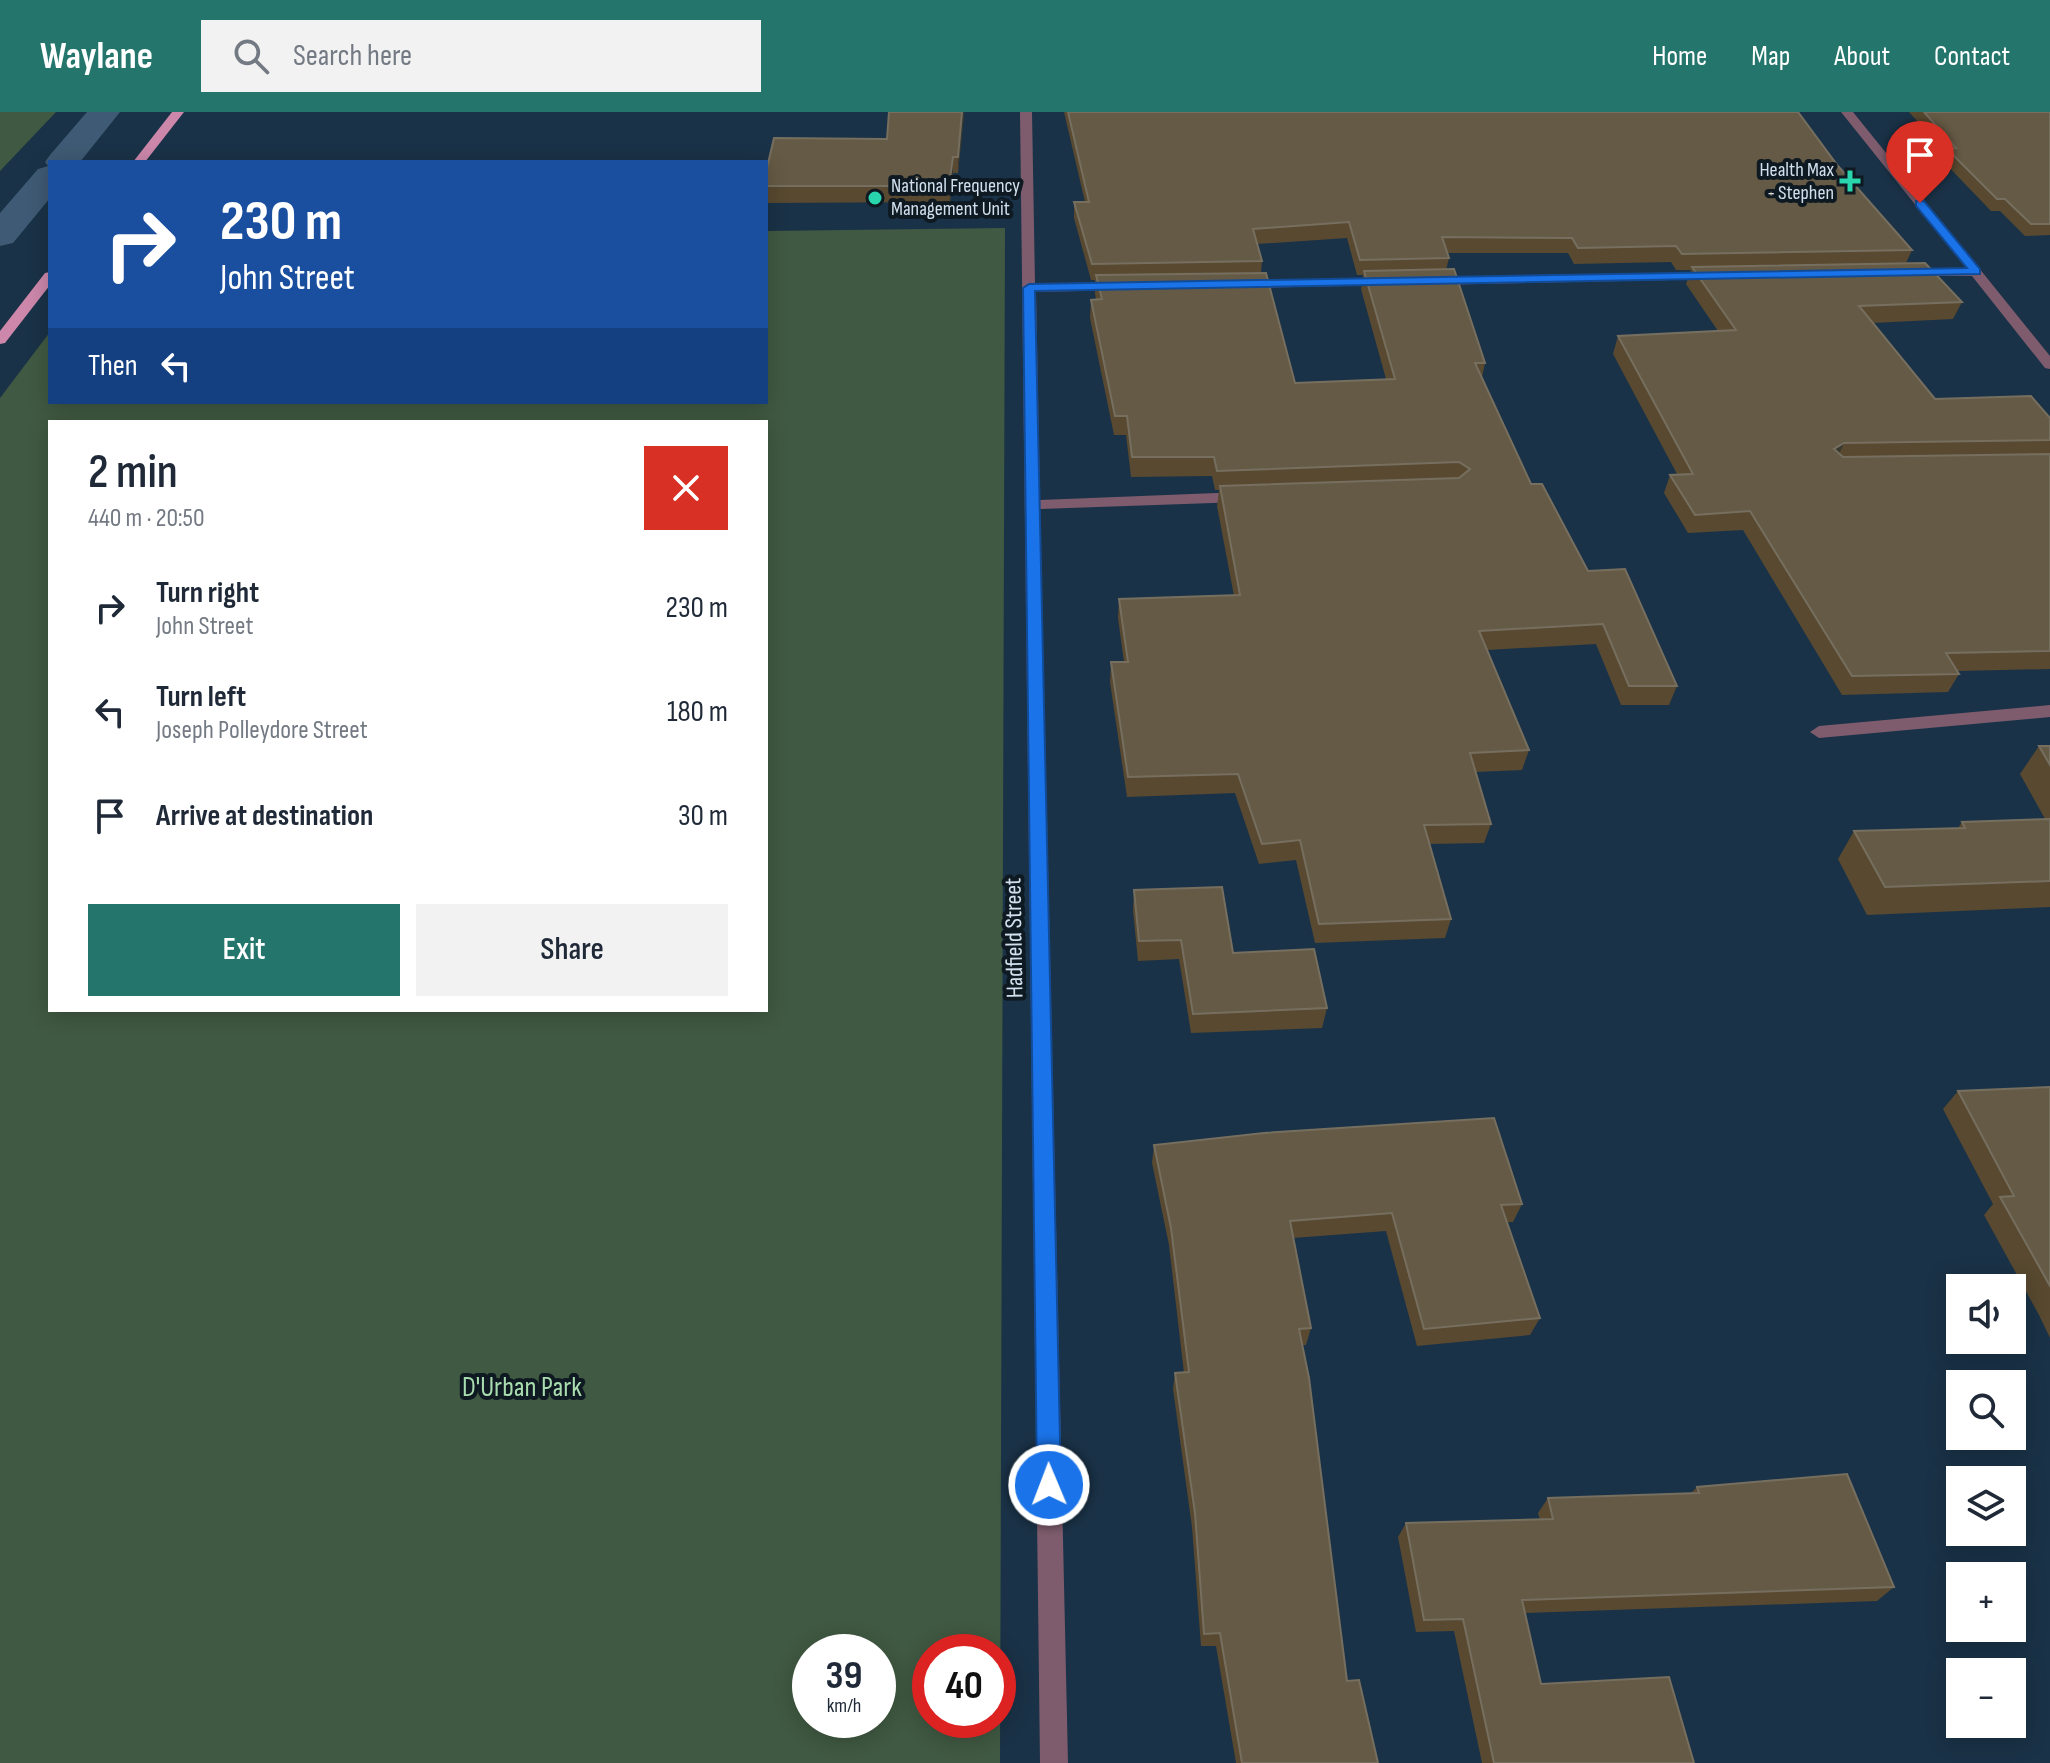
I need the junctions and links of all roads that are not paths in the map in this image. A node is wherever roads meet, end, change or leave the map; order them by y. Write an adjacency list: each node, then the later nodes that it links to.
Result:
1 (178, 112): 4 (main road)
2 (1026, 112): 13 (street, Hadfield Street)
3 (1847, 112): 5 (street)
4 (141, 160)
5 (1975, 272): 6 (street); 15 (street)
6 (1896, 273)
7 (1723, 276): 10 (street)
8 (48, 279): 14 (main road)
9 (1407, 281): 11 (street)
10 (1423, 281)
11 (1234, 284)
12 (1139, 286): 13 (street)
13 (1029, 288): 17 (street, Hadfield Street)
14 (0, 340)
15 (2050, 365)
16 (1251, 496): 17 (street)
17 (1033, 505): 20 (street, Hadfield Street)
18 (2050, 711): 19 (street)
19 (1819, 732)
20 (1054, 1763)

